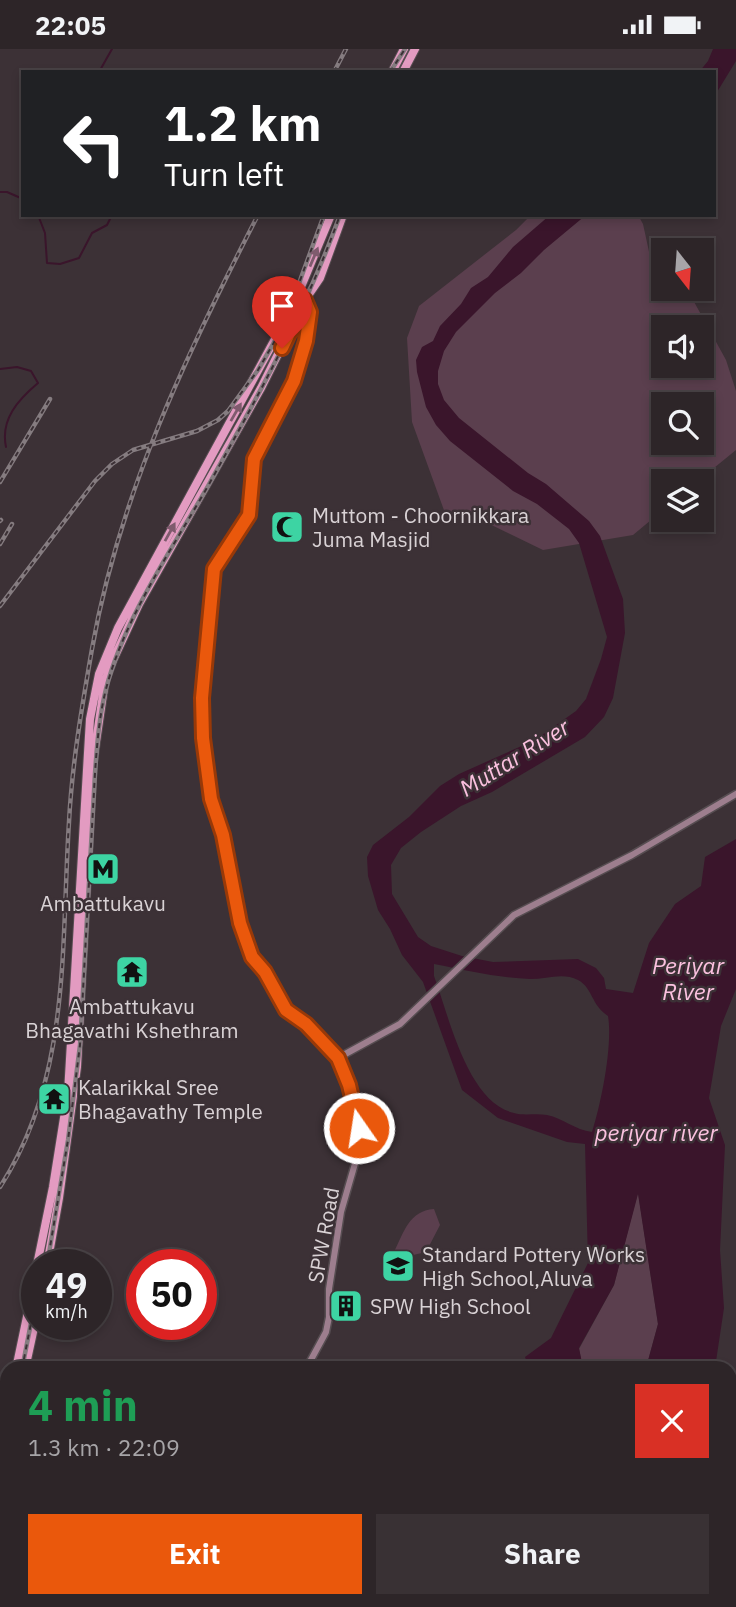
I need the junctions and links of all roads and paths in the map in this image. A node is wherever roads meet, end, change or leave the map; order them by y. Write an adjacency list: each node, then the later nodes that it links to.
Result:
1 (404, 49): 3 (highway)
2 (415, 49): 4 (highway)
3 (393, 70)
4 (403, 70)
5 (330, 217): 10 (highway, one-way to 5)
6 (342, 217): 7 (highway)
7 (305, 300): 9 (main road, SPW Road); 11 (highway)
8 (736, 794): 9 (main road)
9 (338, 1058): 16 (main road, SPW Road)
10 (41, 1249)
11 (50, 1249)
12 (22, 1340): 14 (highway)
13 (31, 1340): 15 (highway)
14 (18, 1361)
15 (27, 1361)
16 (310, 1361)

